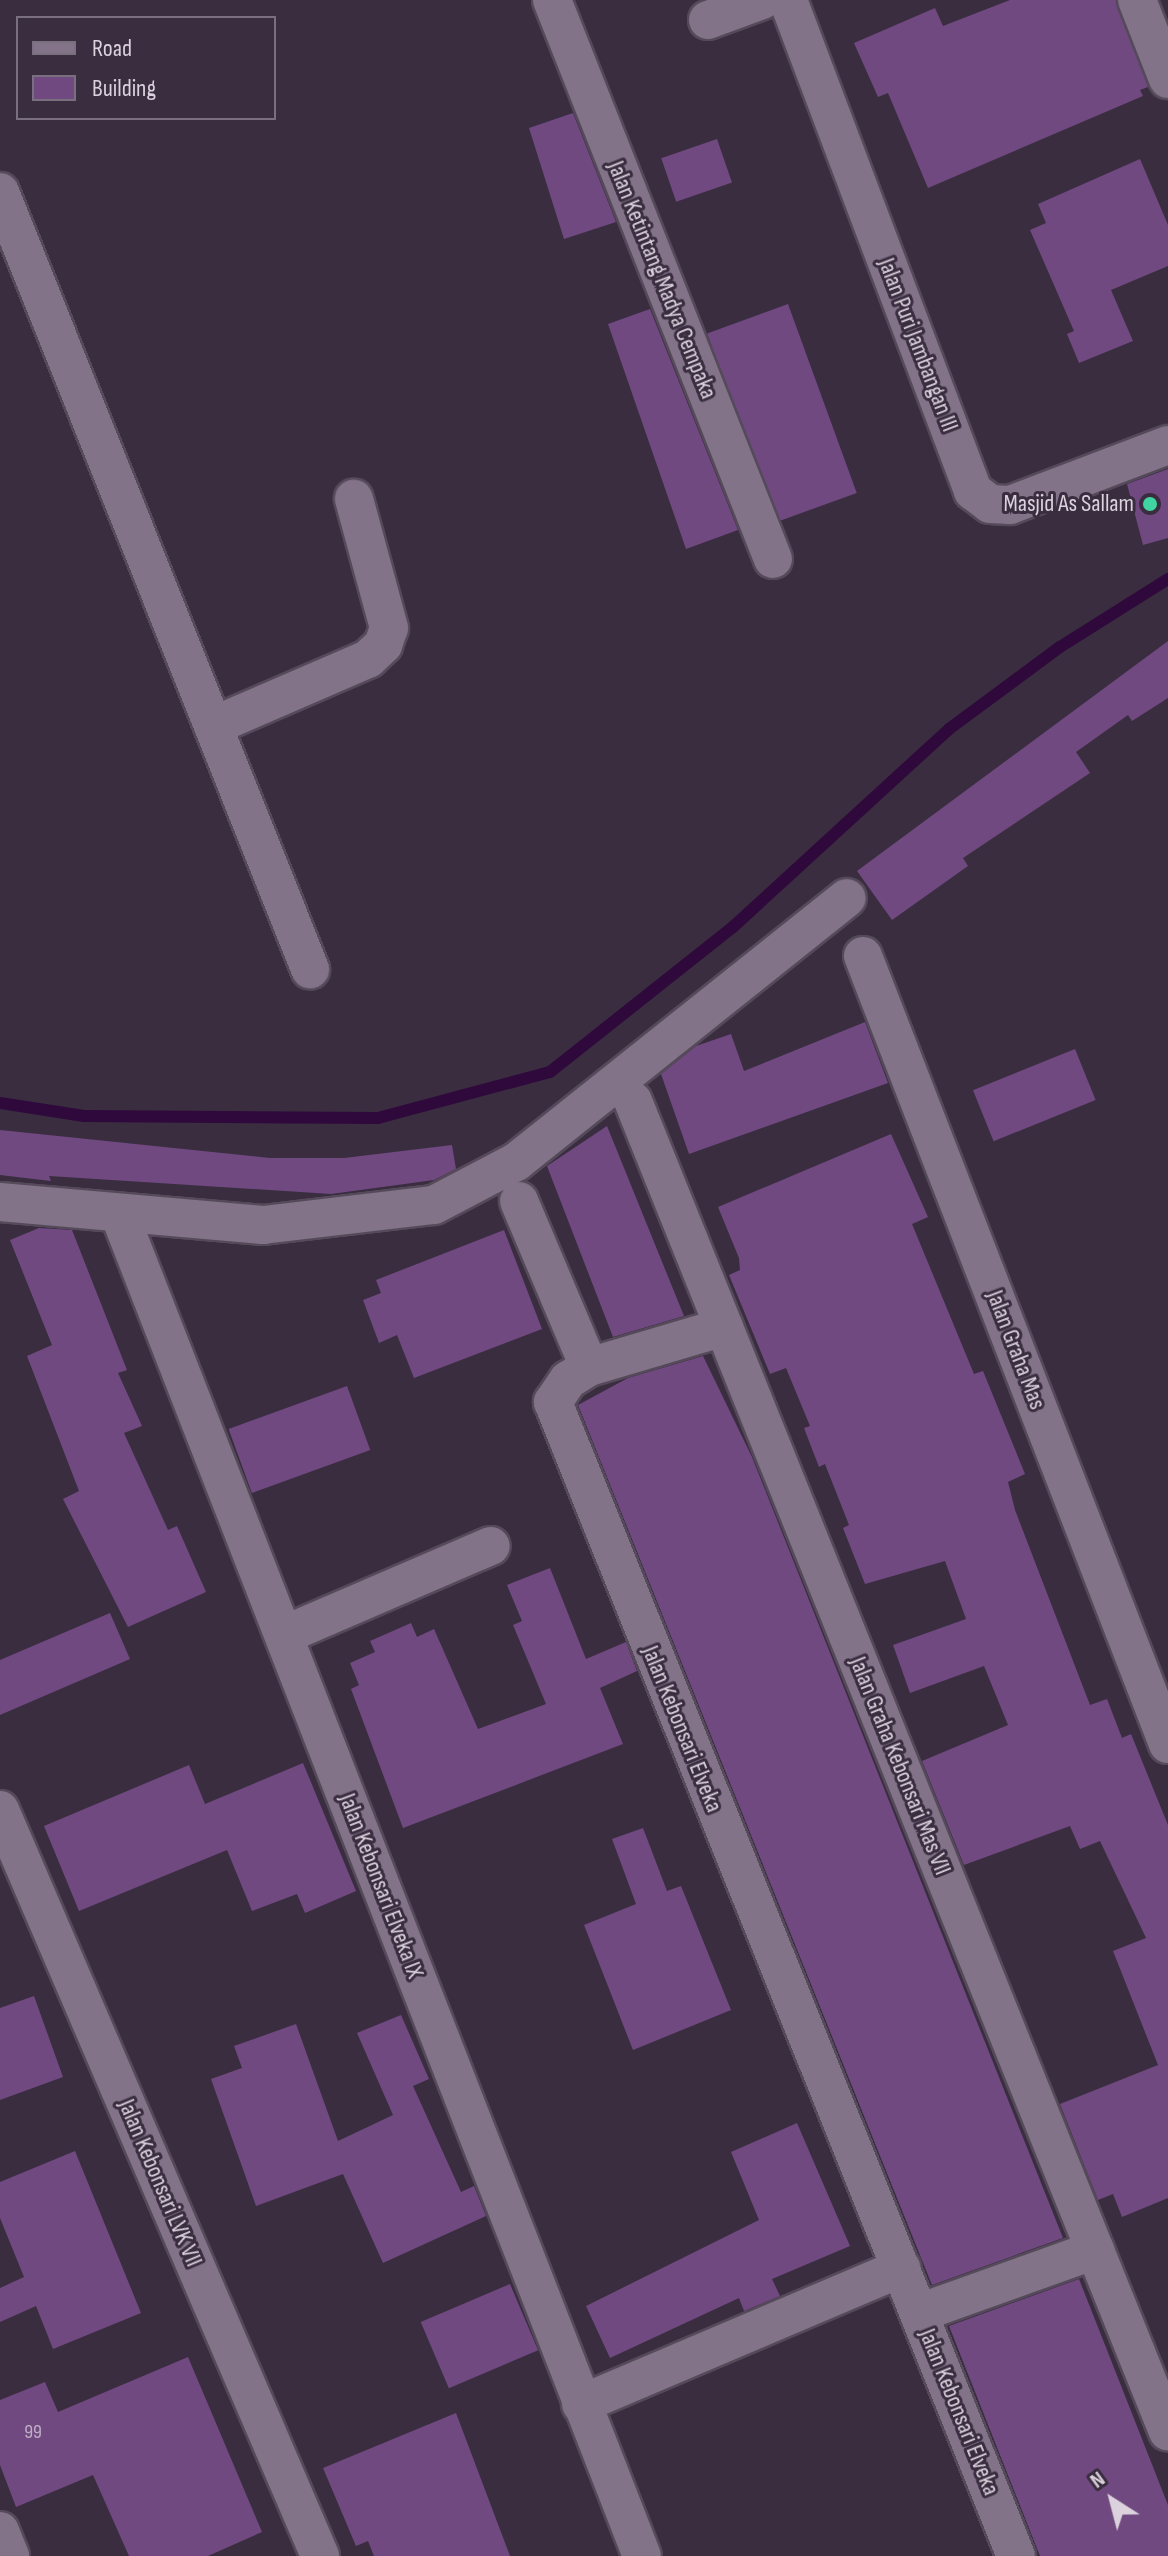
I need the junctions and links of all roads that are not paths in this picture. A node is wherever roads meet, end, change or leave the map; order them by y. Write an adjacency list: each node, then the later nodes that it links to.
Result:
1 (552, 0): 10 (street, Jalan Ketintang Madya Cempaka)
2 (762, 0): 5 (street)
3 (788, 0): 8 (street, Jalan Puri Jambangan III)
4 (1137, 0): 6 (street)
5 (708, 20)
6 (1168, 79)
7 (0, 192): 11 (street)
8 (1168, 445)
9 (354, 499): 11 (street)
10 (773, 559)
11 (213, 726): 14 (street)
12 (847, 898): 18 (street)
13 (863, 956): 23 (street, Jalan Graha Mas)
14 (310, 969)
15 (633, 1101): 19 (street, Jalan Graha Kebonsari Mas VII)
16 (519, 1201): 20 (street)
17 (0, 1202): 18 (street)
18 (120, 1216): 22 (street, Jalan Kebonsari Elveka IX)
19 (724, 1327): 20 (street); 25 (street, Jalan Graha Kebonsari Mas VII)
20 (589, 1367): 26 (street, Jalan Kebonsari Elveka)
21 (491, 1546): 22 (street)
22 (284, 1635): 28 (street, Jalan Kebonsari Elveka IX)
23 (1168, 1744)
24 (0, 1810): 32 (street, Jalan Kebonsari LVK VII)
25 (1095, 2250): 27 (street); 29 (street, Jalan Graha Kebonsari Mas VII)
26 (901, 2268): 27 (street, Jalan Kebonsari Elveka); 28 (street)
27 (919, 2313): 34 (street, Jalan Kebonsari Elveka)
28 (581, 2404): 33 (street, Jalan Kebonsari Elveka IX)
29 (1168, 2432)
30 (0, 2531): 31 (street)
31 (10, 2556)
32 (320, 2556)
33 (642, 2556)
34 (1016, 2556)

